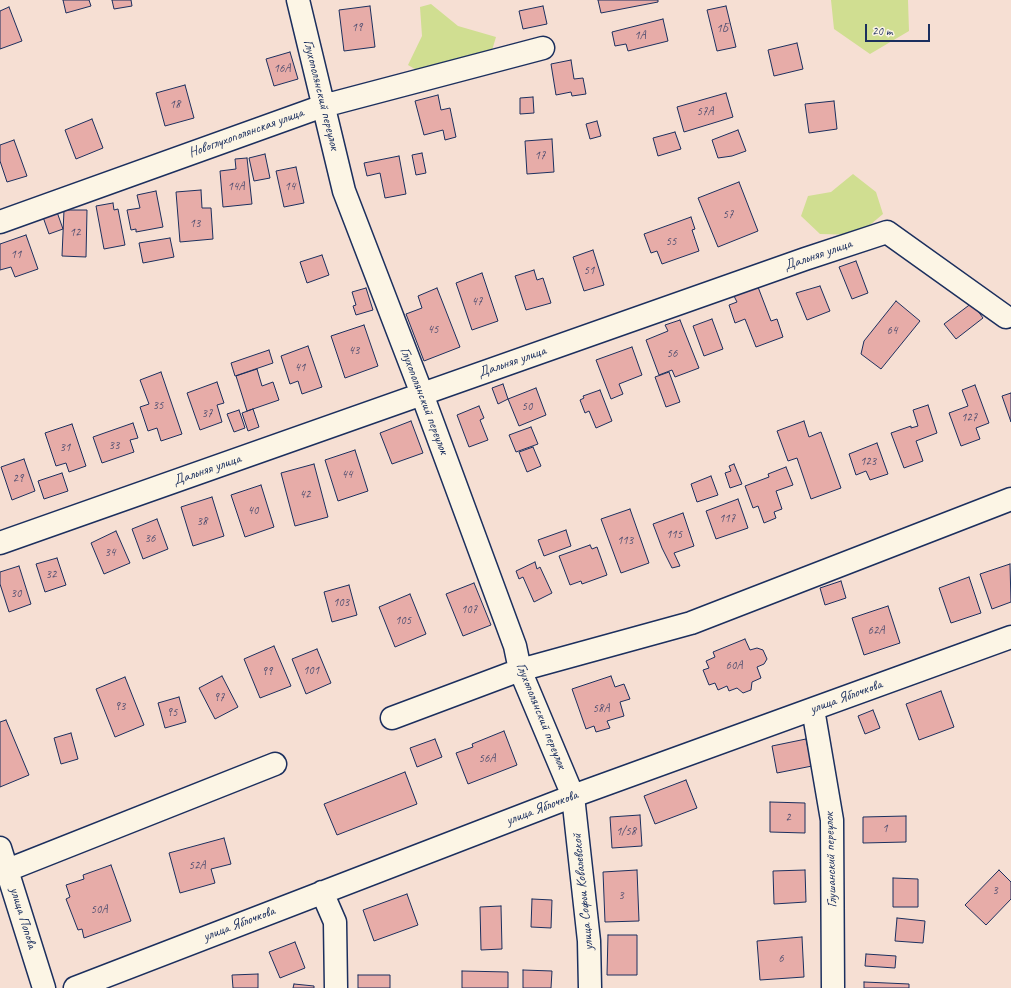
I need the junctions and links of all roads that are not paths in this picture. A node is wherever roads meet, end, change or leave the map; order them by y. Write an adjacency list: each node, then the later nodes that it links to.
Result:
1 (298, 0): 3 (street, Глухополянский переулок)
2 (543, 48): 3 (street, Новоглухополянская улица)
3 (323, 106): 4 (street, Новоглухополянская улица); 6 (street, Глухополянский переулок)
4 (0, 222)
5 (1006, 318): 6 (street, Дальняя улица)
6 (422, 394): 8 (street, Дальняя улица); 10 (street, Глухополянский переулок)
7 (1011, 499): 10 (street)
8 (0, 543)
9 (1011, 637): 11 (street, улица Яблочкова)
10 (520, 670): 12 (street); 14 (street, Глухополянский переулок)
11 (813, 709): 14 (street, улица Яблочкова); 22 (street, Глушанский переулок)
12 (392, 718)
13 (275, 764): 16 (street)
14 (573, 796): 17 (street, улица Яблочкова); 21 (street, улица Софьи Ковалевской)
15 (0, 848): 16 (street, улица Попова)
16 (4, 872): 18 (street, улица Попова)
17 (322, 892): 19 (street, улица Яблочкова); 20 (street)
18 (44, 988)
19 (75, 988)
20 (336, 988)
21 (590, 988)
22 (833, 988)

